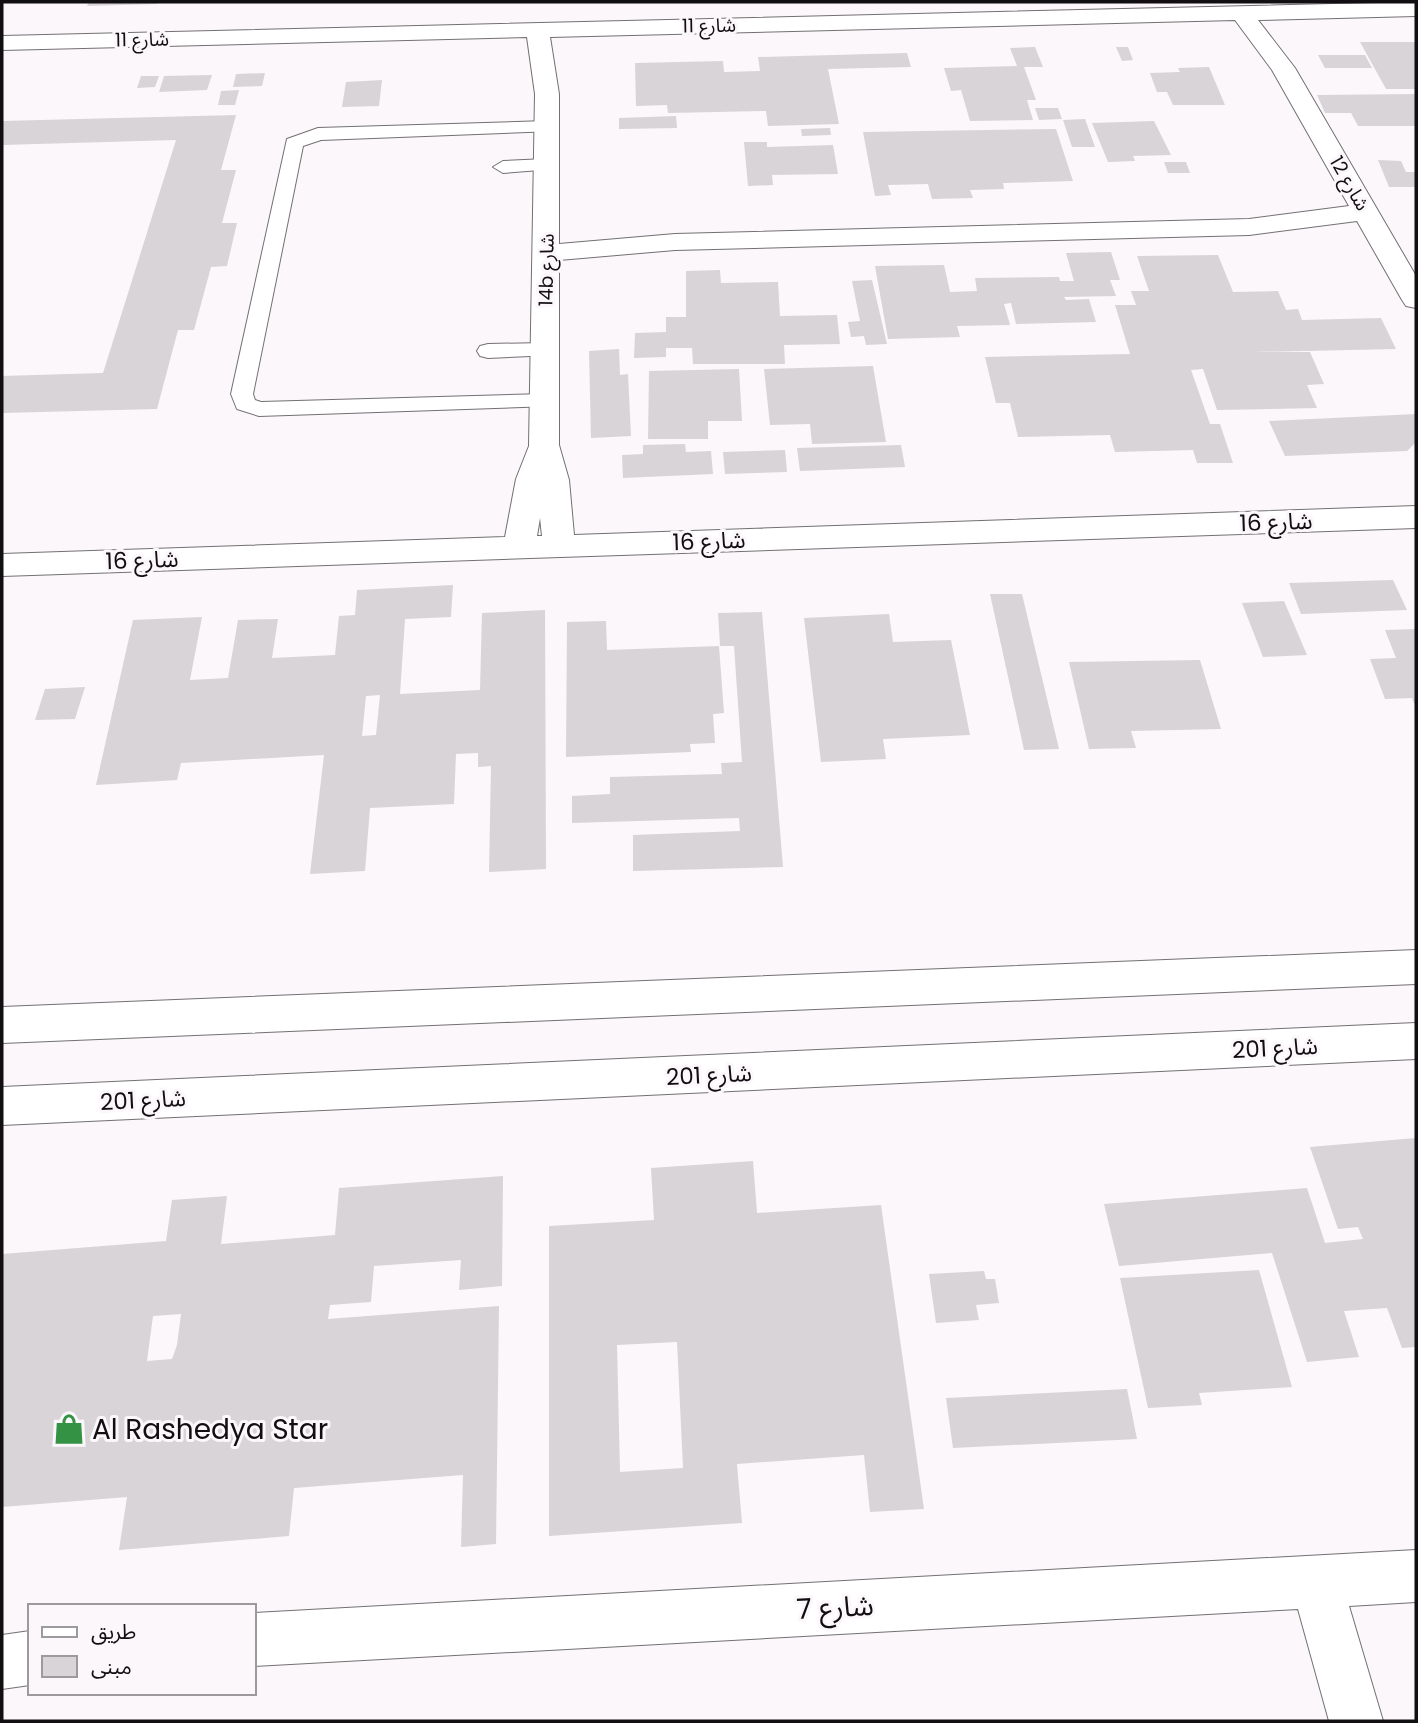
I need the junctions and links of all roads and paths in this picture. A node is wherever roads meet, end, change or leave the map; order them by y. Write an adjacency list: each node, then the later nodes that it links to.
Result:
1 (1416, 9): 2 (street, شارع 11)
2 (1272, 11): 3 (street, شارع 11); 7 (street, شارع 12)
3 (1240, 12): 4 (street, شارع 11); 7 (street, شارع 12)
4 (570, 29): 5 (street, شارع 11); 8 (street, 14b شارع)
5 (537, 30): 6 (street, شارع 11); 8 (street, 14b شارع)
6 (2, 43)
7 (1283, 68): 12 (street, شارع 12)
8 (547, 94): 9 (street, 14b شارع)
9 (547, 127): 10 (street, 14b شارع); 17 (lane)
10 (547, 165): 11 (lane); 13 (street, 14b شارع)
11 (503, 167)
12 (1372, 222): 13 (street); 14 (street, شارع 12)
13 (546, 245): 15 (street, 14b شارع)
14 (1416, 300)
15 (545, 350): 16 (lane); 17 (street, 14b شارع)
16 (488, 351)
17 (544, 401): 18 (street, 14b شارع)
18 (544, 445): 20 (street, 14b شارع); 21 (street, 14b شارع)
19 (1416, 517): 20 (street, شارع 16)
20 (559, 546): 21 (street, شارع 16)
21 (519, 547): 22 (street, شارع 16)
22 (2, 565)
23 (1416, 967): 24 (street)
24 (2, 1025)
25 (1416, 1041): 26 (street, شارع 201)
26 (7, 1109)
27 (1416, 1576): 28 (street, شارع 7)
28 (1316, 1581): 29 (street, شارع 7); 30 (street)
29 (256, 1640)
30 (1356, 1721)

